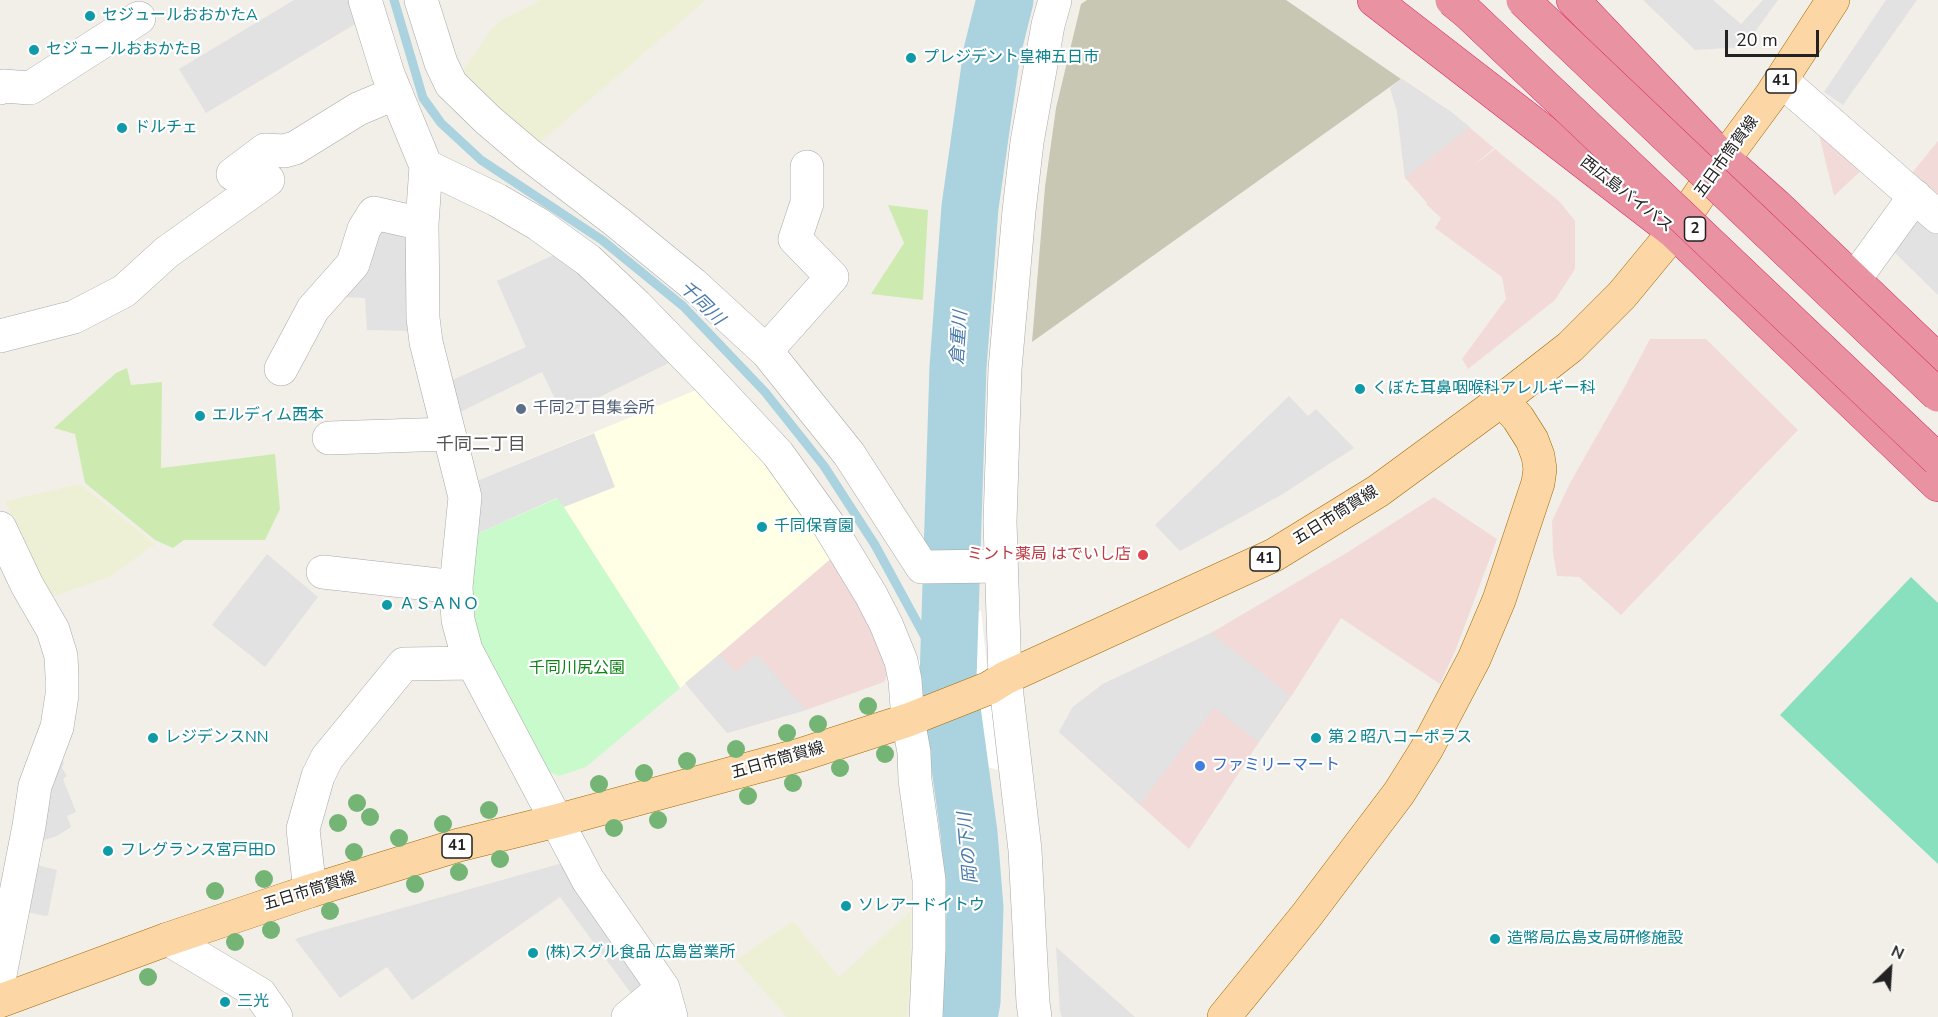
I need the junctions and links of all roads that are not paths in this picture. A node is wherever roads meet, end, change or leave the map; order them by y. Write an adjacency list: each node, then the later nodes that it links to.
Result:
1 (365, 0): 12 (street)
2 (421, 0): 23 (street)
3 (1055, 0): 33 (street)
4 (1374, 0): 20 (highway, 西広島バイパス / 2)
5 (1452, 0): 30 (highway, 西広島バイパス / 2, bridge)
6 (1523, 0): 26 (highway, bridge)
7 (1573, 0): 13 (highway)
8 (1833, 0): 10 (main road, 五日市筒賀線 / 41)
9 (139, 18): 11 (street)
10 (1781, 80): 13 (main road, 五日市筒賀線 / 41); 18 (street)
11 (0, 88)
12 (396, 93): 14 (street); 15 (street)
13 (1724, 159): 20 (main road, 五日市筒賀線 / 41); 21 (highway)
14 (266, 165): 17 (street); 22 (street)
15 (426, 166): 19 (street); 38 (street)
16 (807, 167): 23 (street)
17 (233, 174)
18 (1927, 207): 21 (street)
19 (422, 224): 25 (street); 28 (street)
20 (1674, 232): 27 (main road, 五日市筒賀線 / 41); 31 (highway, 西広島バイパス / 2)
21 (1854, 280): 24 (highway)
22 (0, 336)
23 (766, 351): 33 (street)
24 (1938, 360)
25 (281, 369)
26 (1938, 395)
27 (1502, 400): 37 (main road, 五日市筒賀線 / 41); 49 (main road)
28 (449, 434): 29 (street); 35 (street)
29 (329, 438)
30 (1938, 460)
31 (1938, 485)
32 (0, 528): 42 (street)
33 (992, 567): 37 (street)
34 (323, 572): 35 (street)
35 (456, 586): 36 (street)
36 (473, 663): 39 (street); 40 (street)
37 (997, 683): 38 (main road, 五日市筒賀線 / 41); 48 (street)
38 (915, 717): 39 (main road, 五日市筒賀線 / 41); 47 (street)
39 (556, 821): 40 (main road, 五日市筒賀線 / 41); 44 (street)
40 (310, 891): 41 (main road, 五日市筒賀線 / 41)
41 (168, 939): 43 (main road, 五日市筒賀線 / 41); 45 (street)
42 (0, 975)
43 (0, 1000)
44 (667, 1003): 46 (street)
45 (276, 1017)
46 (628, 1017)
47 (926, 1017)
48 (1035, 1017)
49 (1224, 1017)

